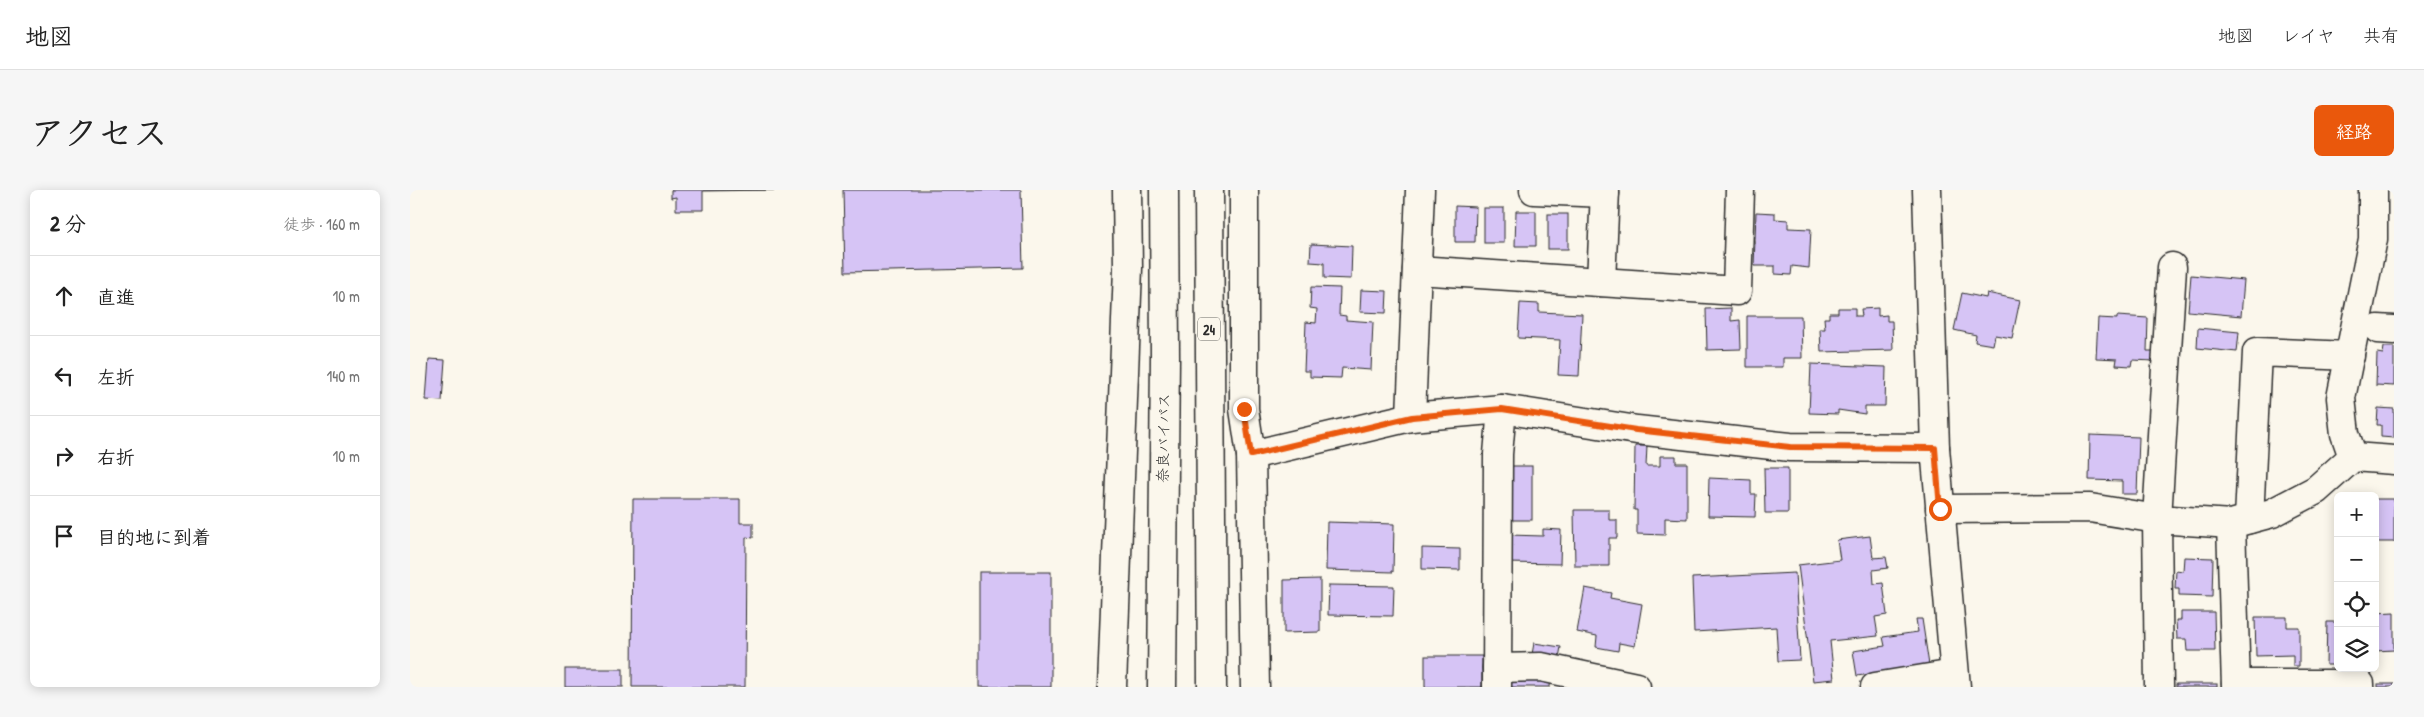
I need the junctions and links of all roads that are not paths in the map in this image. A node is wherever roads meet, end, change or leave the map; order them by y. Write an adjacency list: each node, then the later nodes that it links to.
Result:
1 (1127, 190): 27 (main road)
2 (1164, 190): 28 (main road, 奈良バイパス)
3 (1209, 190): 29 (main road, 24)
4 (1244, 190): 18 (main road)
5 (1420, 190): 12 (main road)
6 (1534, 190): 10 (main road)
7 (1740, 190): 13 (main road)
8 (1927, 190): 17 (main road)
9 (2373, 190): 14 (main road)
10 (1605, 191): 13 (main road)
11 (2172, 267): 22 (main road)
12 (1417, 270): 13 (main road); 16 (main road)
13 (1601, 282)
14 (2350, 356): 19 (main road); 23 (main road)
15 (1502, 409): 16 (main road); 17 (main road); 24 (main road)
16 (1412, 417): 18 (main road)
17 (1935, 448): 21 (main road)
18 (1251, 455): 30 (main road)
19 (2353, 457): 20 (main road); 23 (main road)
20 (2394, 460)
21 (1940, 509): 22 (main road); 25 (main road)
22 (2157, 519): 23 (main road); 33 (main road)
23 (2240, 521): 26 (main road)
24 (1497, 678): 31 (main road)
25 (1955, 680): 32 (main road)
26 (2236, 686): 34 (main road)
27 (1112, 687)
28 (1162, 687)
29 (1212, 687)
30 (1255, 687)
31 (1636, 687)
32 (1875, 687)
33 (2159, 687)
34 (2360, 687)

